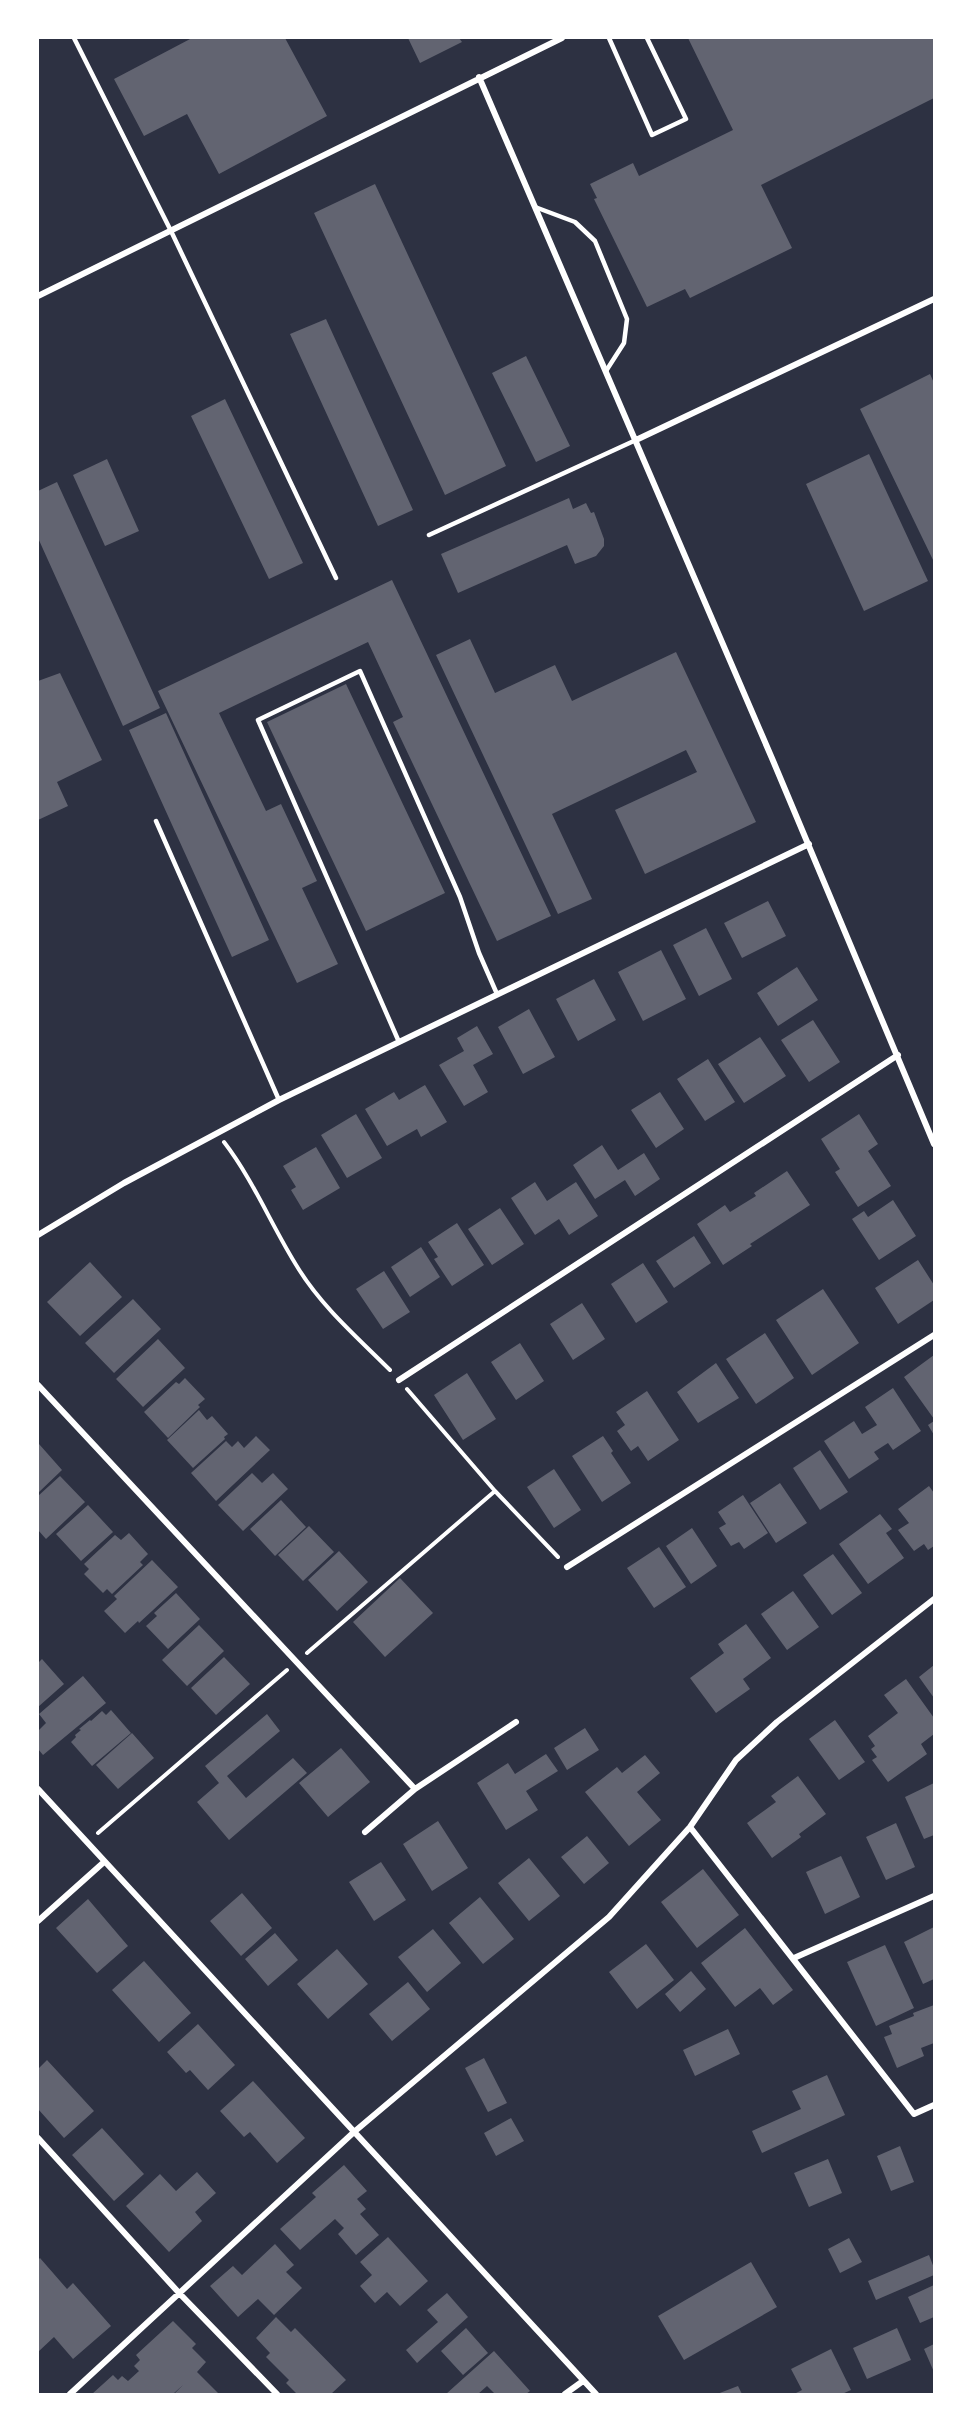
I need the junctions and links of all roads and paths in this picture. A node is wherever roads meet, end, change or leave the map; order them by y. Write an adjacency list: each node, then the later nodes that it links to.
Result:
1 (74, 38): 7 (lane)
2 (562, 38): 5 (street)
3 (609, 38): 4 (lane)
4 (647, 38)
5 (479, 77): 6 (street); 7 (street)
6 (535, 207): 10 (street); 10 (lane)
7 (171, 231): 8 (street); 13 (lane)
8 (38, 296)
9 (934, 299): 11 (street)
10 (606, 371): 11 (street)
11 (636, 440): 12 (lane); 15 (street)
12 (429, 535)
13 (336, 578)
14 (156, 821): 19 (lane)
15 (809, 844): 16 (street); 18 (street)
16 (497, 994): 17 (street); 17 (lane)
17 (399, 1042): 19 (street)
18 (898, 1055): 21 (street); 24 (street)
19 (279, 1100): 20 (street)
20 (216, 1132): 22 (street); 24 (path)
21 (934, 1144)
22 (38, 1235)
23 (934, 1335): 26 (street)
24 (399, 1380): 26 (path)
25 (38, 1384): 30 (street)
26 (567, 1567)
27 (934, 1599): 31 (street)
28 (516, 1722): 30 (street)
29 (38, 1789): 33 (street)
30 (415, 1789): 32 (street)
31 (690, 1827): 36 (street); 38 (street)
32 (365, 1832)
33 (104, 1862): 35 (street); 38 (street)
34 (934, 1896): 36 (street)
35 (38, 1922)
36 (794, 1958): 37 (street)
37 (934, 2105)
38 (354, 2132): 40 (street); 41 (street)
39 (38, 2138): 40 (street)
40 (180, 2294): 42 (street); 43 (street)
41 (583, 2382): 44 (street); 45 (street)
42 (70, 2394)
43 (277, 2394)
44 (565, 2394)
45 (596, 2394)

